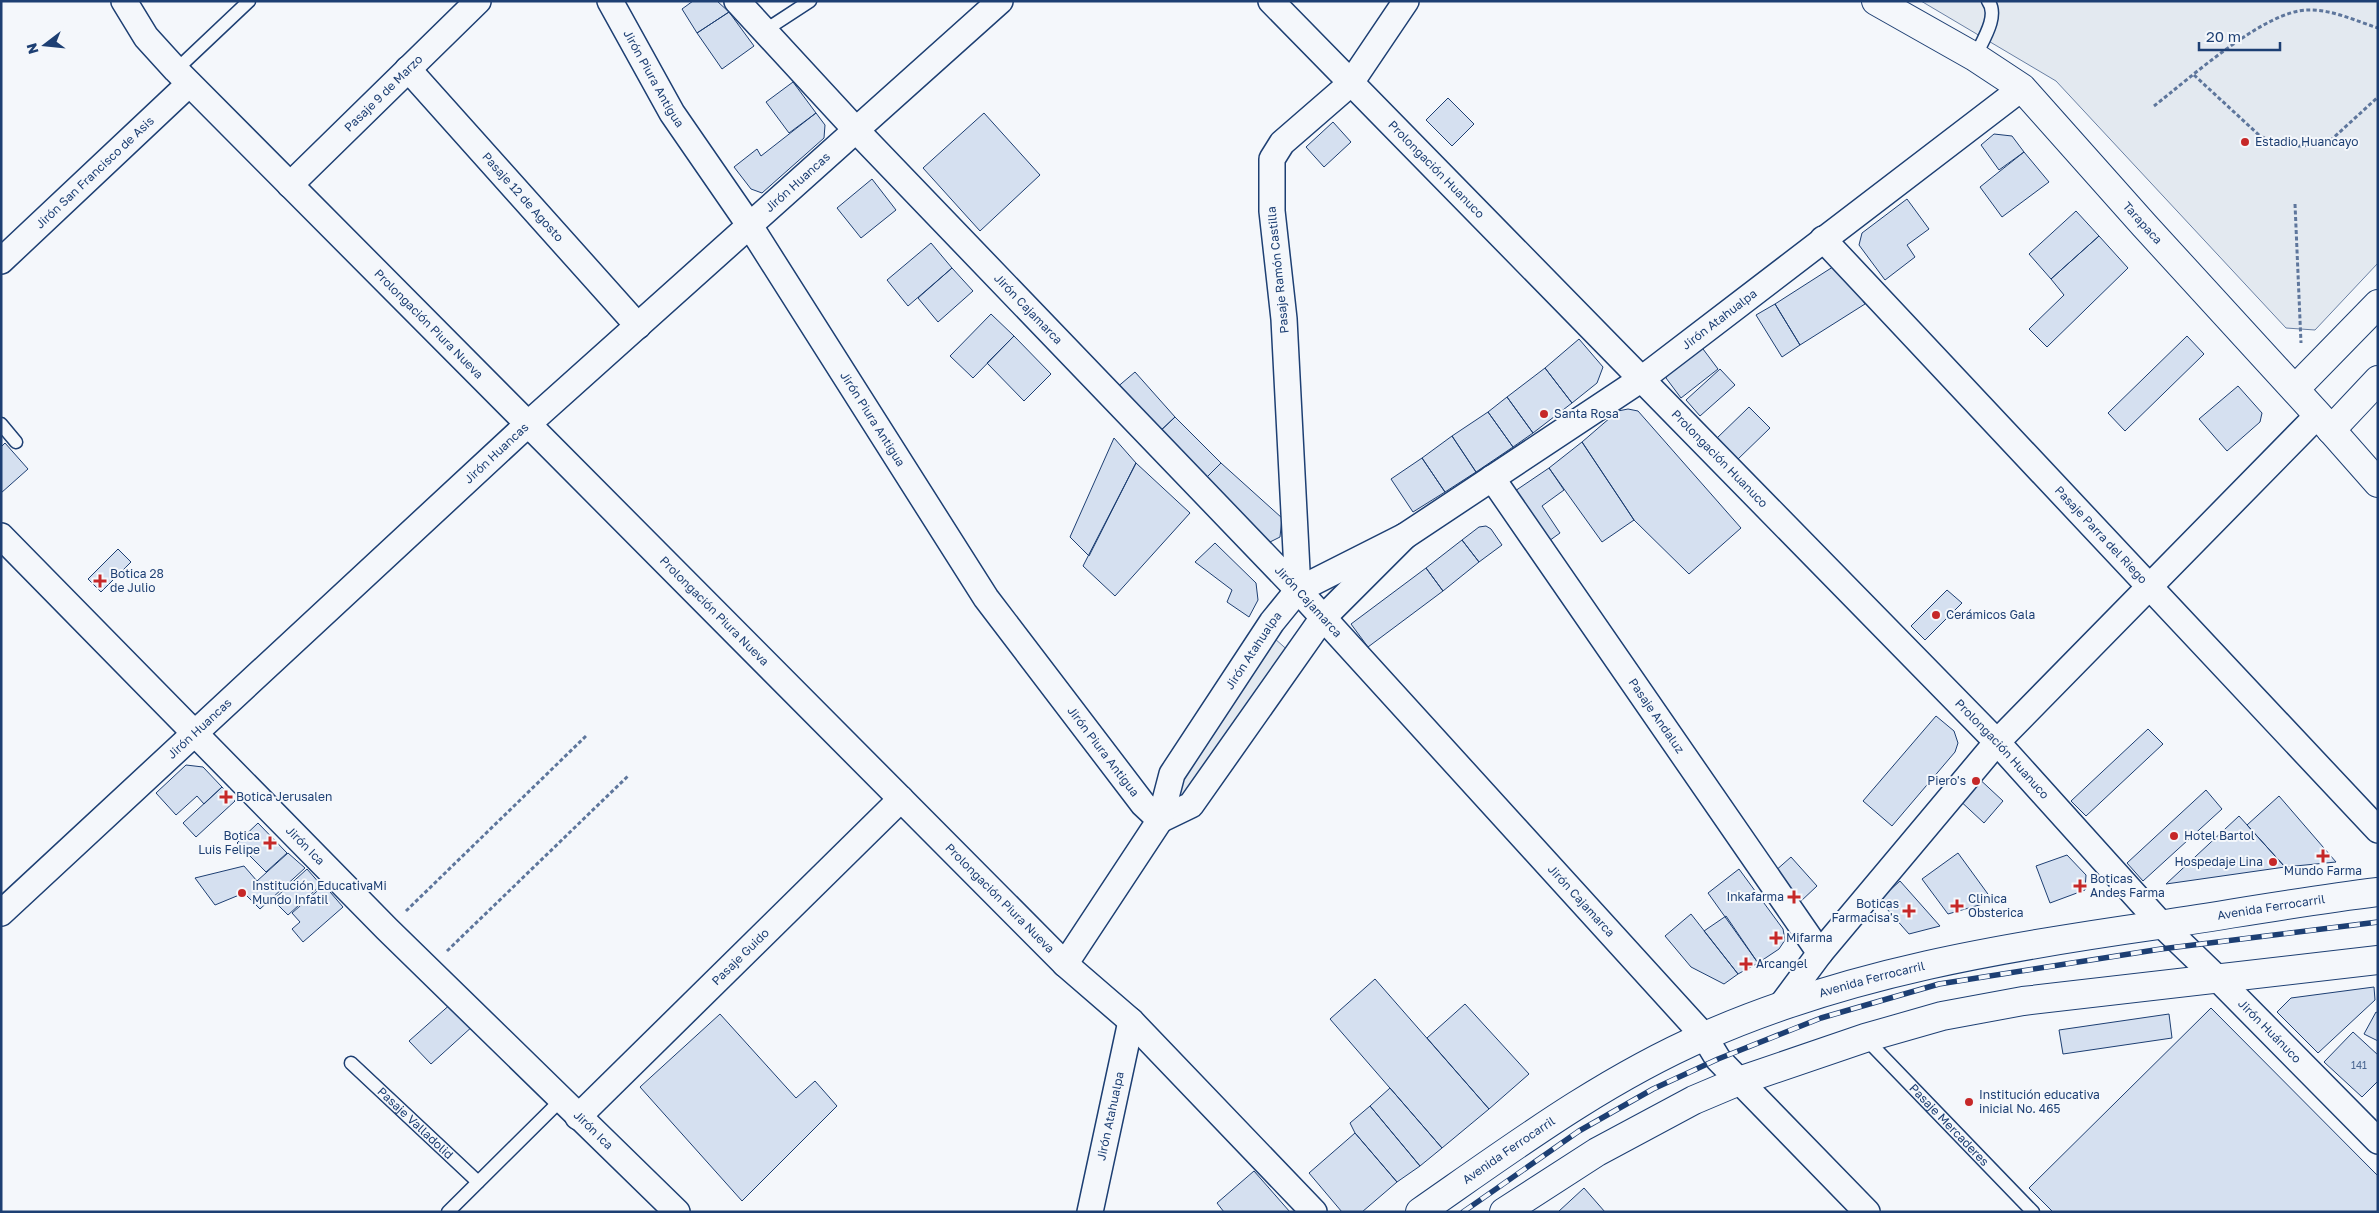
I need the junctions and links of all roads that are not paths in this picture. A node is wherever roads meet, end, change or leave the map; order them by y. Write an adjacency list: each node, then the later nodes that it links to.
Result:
1 (124, 1): 15 (street, Prolongación Piura Nueva)
2 (249, 1): 15 (lane)
3 (478, 1): 14 (street, Pasaje 9 de Marzo)
4 (610, 1): 20 (street, Jirón Piura Antigua)
5 (737, 1): 12 (street, Jirón Cajamarca)
6 (810, 1): 12 (lane)
7 (1000, 1): 18 (street, Jirón Huancas)
8 (1271, 1): 16 (street, Prolongación Huanuco)
9 (1406, 1): 16 (street, Pasaje Ramón Castilla)
10 (1876, 1): 13 (main road, Tarapaca)
11 (1988, 1): 13 (lane)
12 (764, 31): 18 (street, Jirón Cajamarca)
13 (1975, 57): 17 (main road, Tarapaca)
14 (408, 70): 19 (street, Pasaje 9 de Marzo); 24 (street, Pasaje 12 de Agosto)
15 (182, 77): 19 (street, Prolongación Piura Nueva); 22 (street, Jirón San Francisco de Asis)
16 (1350, 84): 25 (street, Prolongación Huanuco); 37 (street, Pasaje Ramón Castilla)
17 (2022, 88): 21 (street, Jirón Atahualpa); 27 (main road, Tarapaca)
18 (856, 130): 20 (street, Jirón Huancas); 37 (street, Jirón Cajamarca)
19 (290, 185): 30 (street, Prolongación Piura Nueva)
20 (750, 226): 24 (street, Jirón Huancas); 42 (street, Jirón Piura Antigua)
21 (1824, 239): 25 (street, Jirón Atahualpa); 36 (street, Pasaje Parra del Riego)
22 (1, 261)
23 (2378, 304): 27 (main road)
24 (638, 326): 30 (street, Jirón Huancas)
25 (1642, 378): 32 (street, Jirón Atahualpa); 40 (street, Prolongación Huanuco)
26 (2378, 380): 28 (main road)
27 (2295, 389): 28 (main road, Tarapaca)
28 (2325, 422): 33 (main road, Tarapaca); 36 (street)
29 (1, 424): 31 (lane)
30 (528, 424): 39 (street, Jirón Huancas); 41 (street, Prolongación Piura Nueva)
31 (16, 442)
32 (1492, 478): 34 (street, Jirón Atahualpa); 47 (street, Pasaje Andaluz)
33 (2378, 483)
34 (1405, 536): 37 (street, Jirón Atahualpa); 38 (street, Jirón Atahualpa)
35 (2, 540): 39 (street, Jirón Ica)
36 (2149, 587): 40 (street); 43 (street, Pasaje Parra del Riego)
37 (1298, 590): 38 (street, Jirón Cajamarca); 42 (street, Jirón Atahualpa)
38 (1322, 619): 42 (street, Jirón Atahualpa); 53 (street, Jirón Cajamarca)
39 (196, 735): 45 (street, Jirón Huancas); 57 (street, Jirón Ica)
40 (1998, 742): 46 (street, Prolongación Huanuco); 47 (street)
41 (901, 799): 49 (street, Prolongación Piura Nueva); 57 (street, Pasaje Guido)
42 (1160, 820): 49 (street, Jirón Atahualpa)
43 (2378, 830)
44 (2378, 892): 46 (main road, Avenida Ferrocarril)
45 (1, 913)
46 (2161, 924): 50 (street, Jirón Huánuco); 51 (main road, Avenida Ferrocarril)
47 (1820, 953): 51 (street)
48 (2378, 960): 50 (main road)
49 (1065, 964): 52 (street, Prolongación Piura Nueva)
50 (2220, 980): 54 (main road); 58 (street, Jirón Huánuco)
51 (1780, 1007): 53 (main road, Avenida Ferrocarril)
52 (1131, 1021): 62 (street, Jirón Atahualpa); 63 (street, Prolongación Piura Nueva)
53 (1704, 1036): 56 (street, Jirón Cajamarca); 64 (main road, Avenida Ferrocarril)
54 (1866, 1038): 56 (main road); 67 (lane, Pasaje Mercaderes)
55 (351, 1064): 59 (lane, Pasaje Valladolid)
56 (1739, 1081): 65 (main road); 66 (street, Jirón Cajamarca)
57 (570, 1108): 59 (lane); 61 (street, Jirón Ica)
58 (2378, 1141)
59 (478, 1182): 60 (lane)
60 (448, 1212)
61 (677, 1212)
62 (1090, 1212)
63 (1314, 1212)
64 (1420, 1212)
65 (1504, 1212)
66 (1868, 1212)
67 (2033, 1212)

